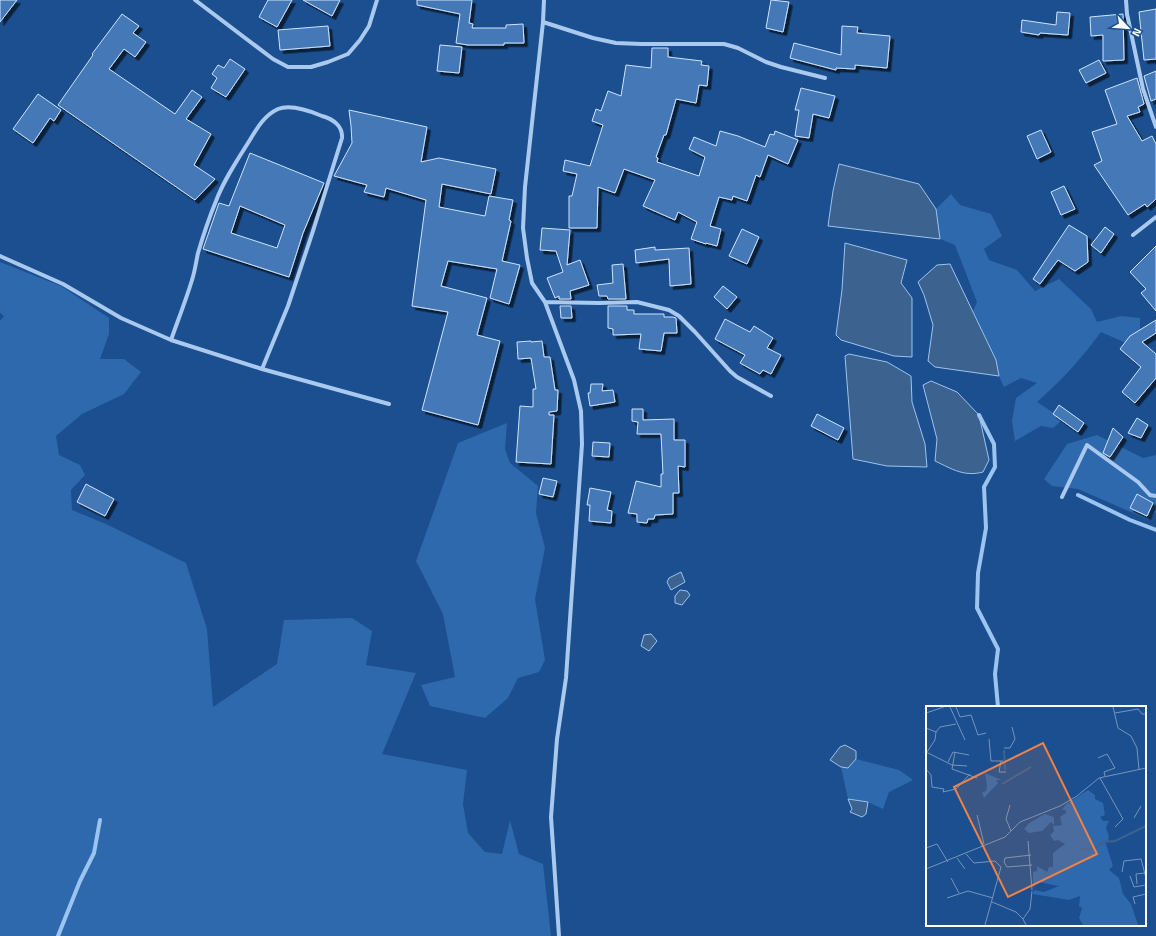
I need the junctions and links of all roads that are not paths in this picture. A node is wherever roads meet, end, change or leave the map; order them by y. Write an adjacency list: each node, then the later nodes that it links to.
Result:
1 (195, 0): 2 (street)
2 (377, 0)
3 (544, 0): 5 (street)
4 (1126, 0): 7 (street)
5 (543, 22): 6 (street); 11 (street)
6 (825, 78)
7 (1156, 127)
8 (1156, 217): 9 (street)
9 (1133, 235)
10 (0, 256): 12 (street)
11 (545, 302): 14 (street); 18 (street)
12 (171, 340): 13 (street); 13 (street)
13 (262, 369): 15 (street)
14 (770, 396)
15 (389, 404)
16 (1156, 496): 17 (street)
17 (1062, 498)
18 (559, 936)

